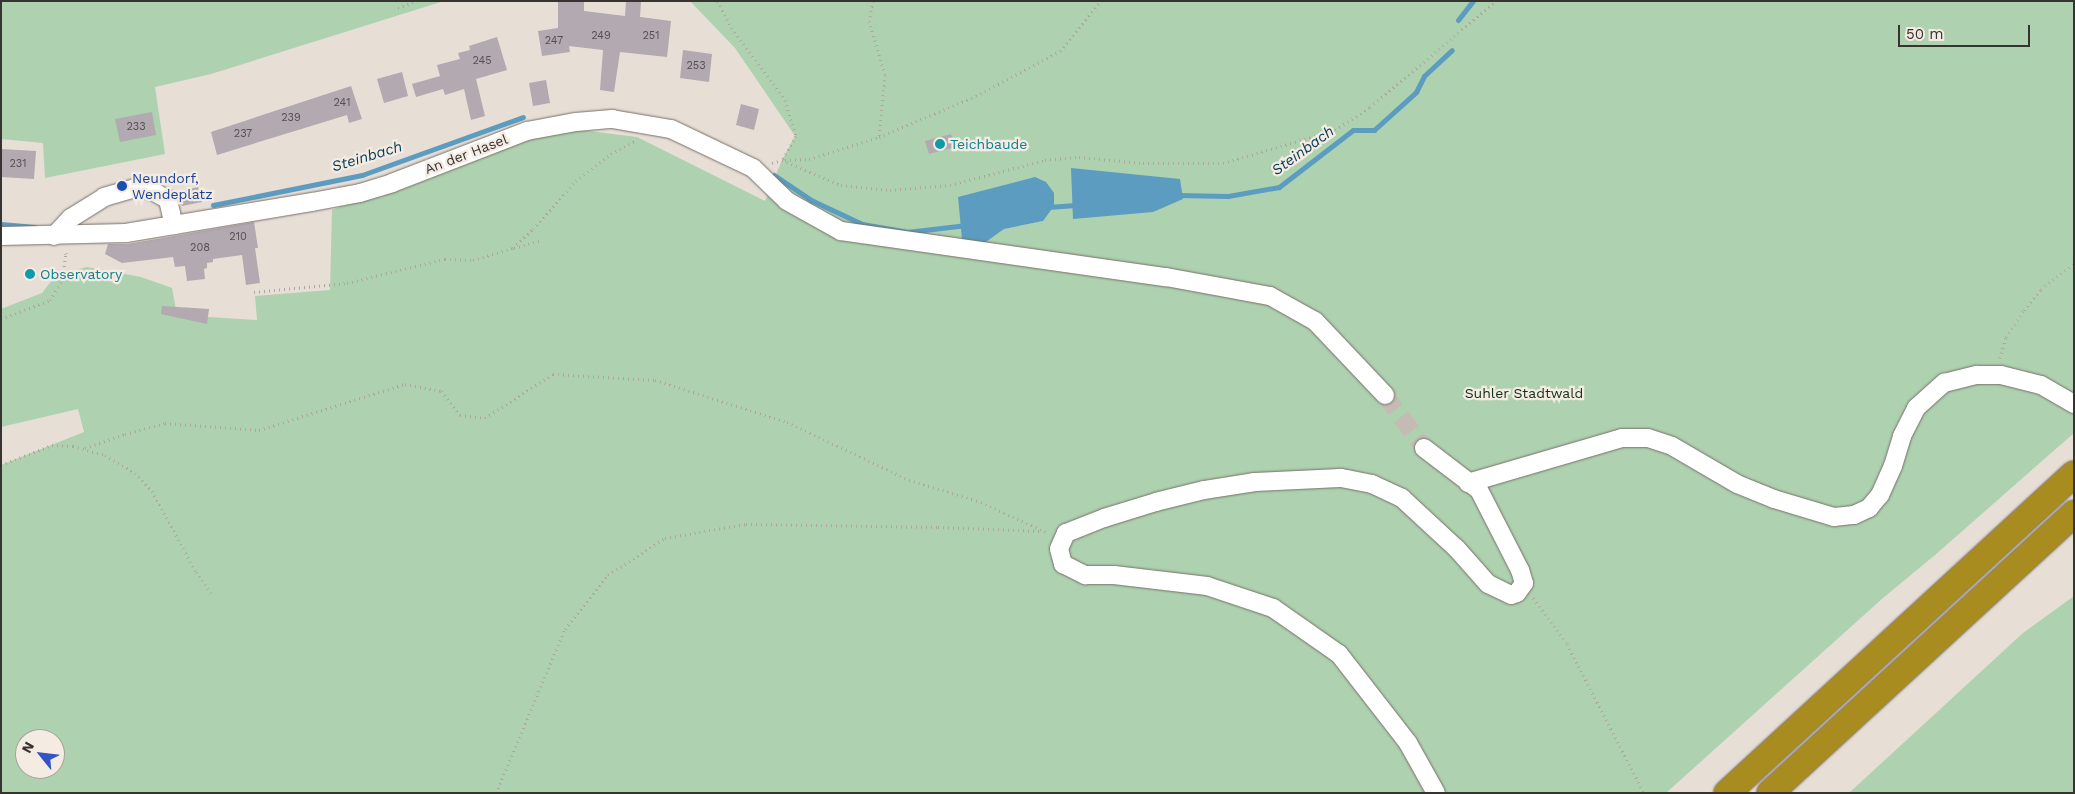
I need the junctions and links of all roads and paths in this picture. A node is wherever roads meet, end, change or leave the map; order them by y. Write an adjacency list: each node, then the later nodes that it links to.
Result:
1 (416, 1): 6 (path)
2 (718, 1): 9 (path)
3 (873, 1): 8 (path)
4 (1101, 1): 8 (path)
5 (1496, 1): 9 (path)
6 (398, 8)
7 (660, 126): 10 (street, An der Hasel); 11 (street, An der Hasel); 15 (path)
8 (879, 137): 9 (path)
9 (782, 160): 10 (path)
10 (752, 168): 20 (street, An der Hasel)
11 (174, 225): 13 (street, An der Hasel); 13 (street)
12 (1, 236): 13 (street, An der Hasel)
13 (54, 236): 18 (path)
14 (539, 241): 15 (path)
15 (513, 248): 17 (path)
16 (2074, 264): 19 (path)
17 (254, 292)
18 (1, 319)
19 (2000, 375): 21 (street); 26 (street)
20 (1385, 395)
21 (2074, 404)
22 (85, 448): 24 (path); 28 (path); 31 (path)
23 (1424, 448): 26 (street)
24 (1, 465)
25 (2074, 474): 35 (highway)
26 (1468, 482): 30 (street)
27 (2074, 513): 36 (highway)
28 (1046, 532): 29 (path); 32 (path)
29 (1066, 533): 30 (street); 33 (street)
30 (1520, 570): 34 (path)
31 (212, 595)
32 (496, 793)
33 (1436, 793)
34 (1644, 793)
35 (1727, 793)
36 (1770, 793)

